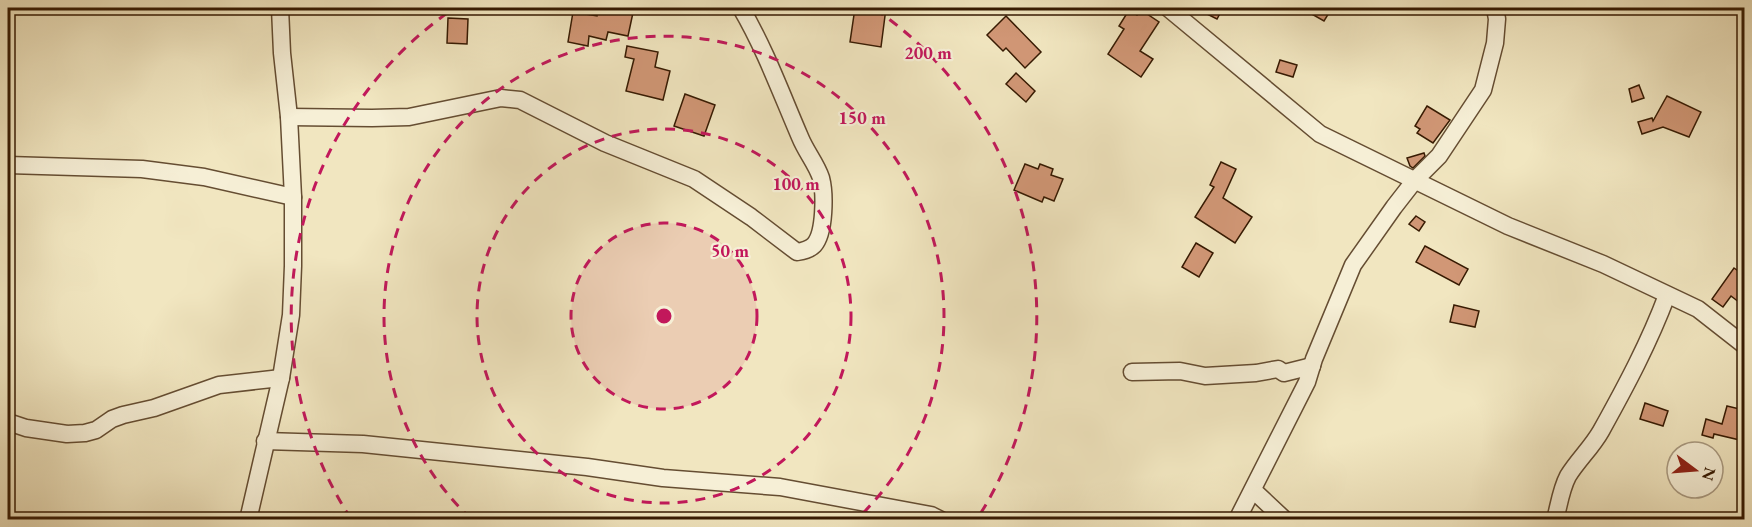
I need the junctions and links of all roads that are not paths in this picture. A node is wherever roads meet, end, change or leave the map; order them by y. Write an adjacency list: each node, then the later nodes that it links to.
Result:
1 (280, 8): 5 (street)
2 (741, 8): 5 (street)
3 (1168, 8): 7 (street)
4 (1495, 8): 7 (street)
5 (289, 117): 8 (street)
6 (8, 165): 8 (street)
7 (1415, 180): 9 (street); 11 (street)
8 (293, 197): 13 (street)
9 (1667, 295): 10 (street); 21 (street)
10 (1744, 345)
11 (1312, 366): 12 (street); 16 (street)
12 (1132, 372)
13 (281, 378): 14 (street); 15 (street)
14 (8, 422)
15 (265, 441): 17 (street); 18 (street)
16 (1253, 490): 19 (street); 20 (street)
17 (248, 519)
18 (941, 519)
19 (1237, 519)
20 (1285, 519)
21 (1555, 519)

